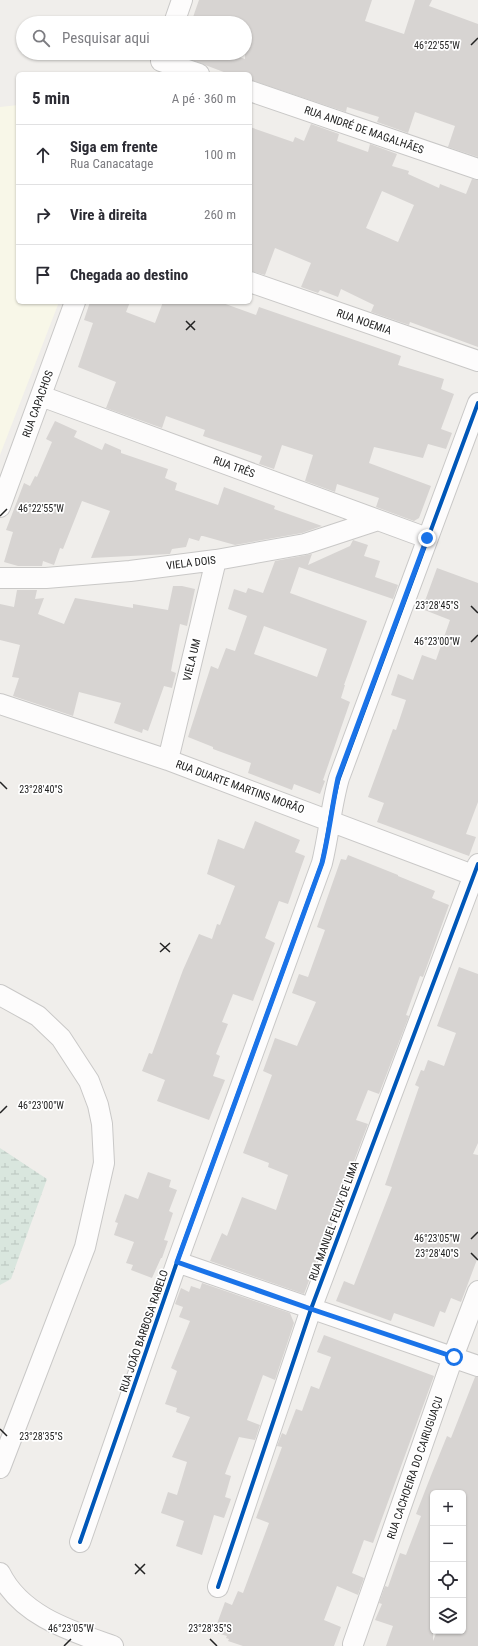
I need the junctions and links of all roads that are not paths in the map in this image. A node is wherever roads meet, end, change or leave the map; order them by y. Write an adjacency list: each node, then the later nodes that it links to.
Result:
1 (182, 0): 2 (street)
2 (176, 16)
3 (160, 63): 4 (street)
4 (192, 72)
5 (252, 92): 6 (street, RUA ANDRÉ DE MAGALHÃES)
6 (478, 169)
7 (252, 283): 9 (street, RUA NOEMIA)
8 (74, 304): 10 (street, RUA CAPACHOS)
9 (478, 361)
10 (41, 396): 12 (street, RUA CAPACHOS); 13 (street, RUA TRÊS)
11 (478, 403): 14 (street, RUA JOÃO BARBOSA RABELO)
12 (0, 507)
13 (378, 520): 14 (street, RUA TRÊS); 15 (street, VIELA DOIS)
14 (427, 538): 19 (street, RUA JOÃO BARBOSA RABELO)
15 (216, 560): 16 (street, VIELA DOIS); 18 (street, VIELA UM)
16 (0, 578)
17 (0, 704): 18 (street, RUA DUARTE MARTINS MORÃO)
18 (168, 760): 19 (street, RUA DUARTE MARTINS MORÃO)
19 (331, 820): 20 (street, RUA DUARTE MARTINS MORÃO); 22 (street, RUA JOÃO BARBOSA RABELO)
20 (477, 872): 24 (street, RUA MANUEL FELIX DE LIMA)
21 (0, 995): 27 (street)
22 (177, 1262): 24 (street); 28 (street, RUA JOÃO BARBOSA RABELO)
23 (478, 1291): 25 (street, RUA CACHOEIRA DO CAIRUGUAÇU)
24 (311, 1309): 25 (street); 30 (street, RUA MANUEL FELIX DE LIMA)
25 (454, 1357): 26 (street); 31 (street, RUA CACHOEIRA DO CAIRUGUAÇU)
26 (478, 1366)
27 (0, 1468)
28 (80, 1542)
29 (0, 1572): 32 (street)
30 (218, 1587)
31 (353, 1644)
32 (113, 1646)

